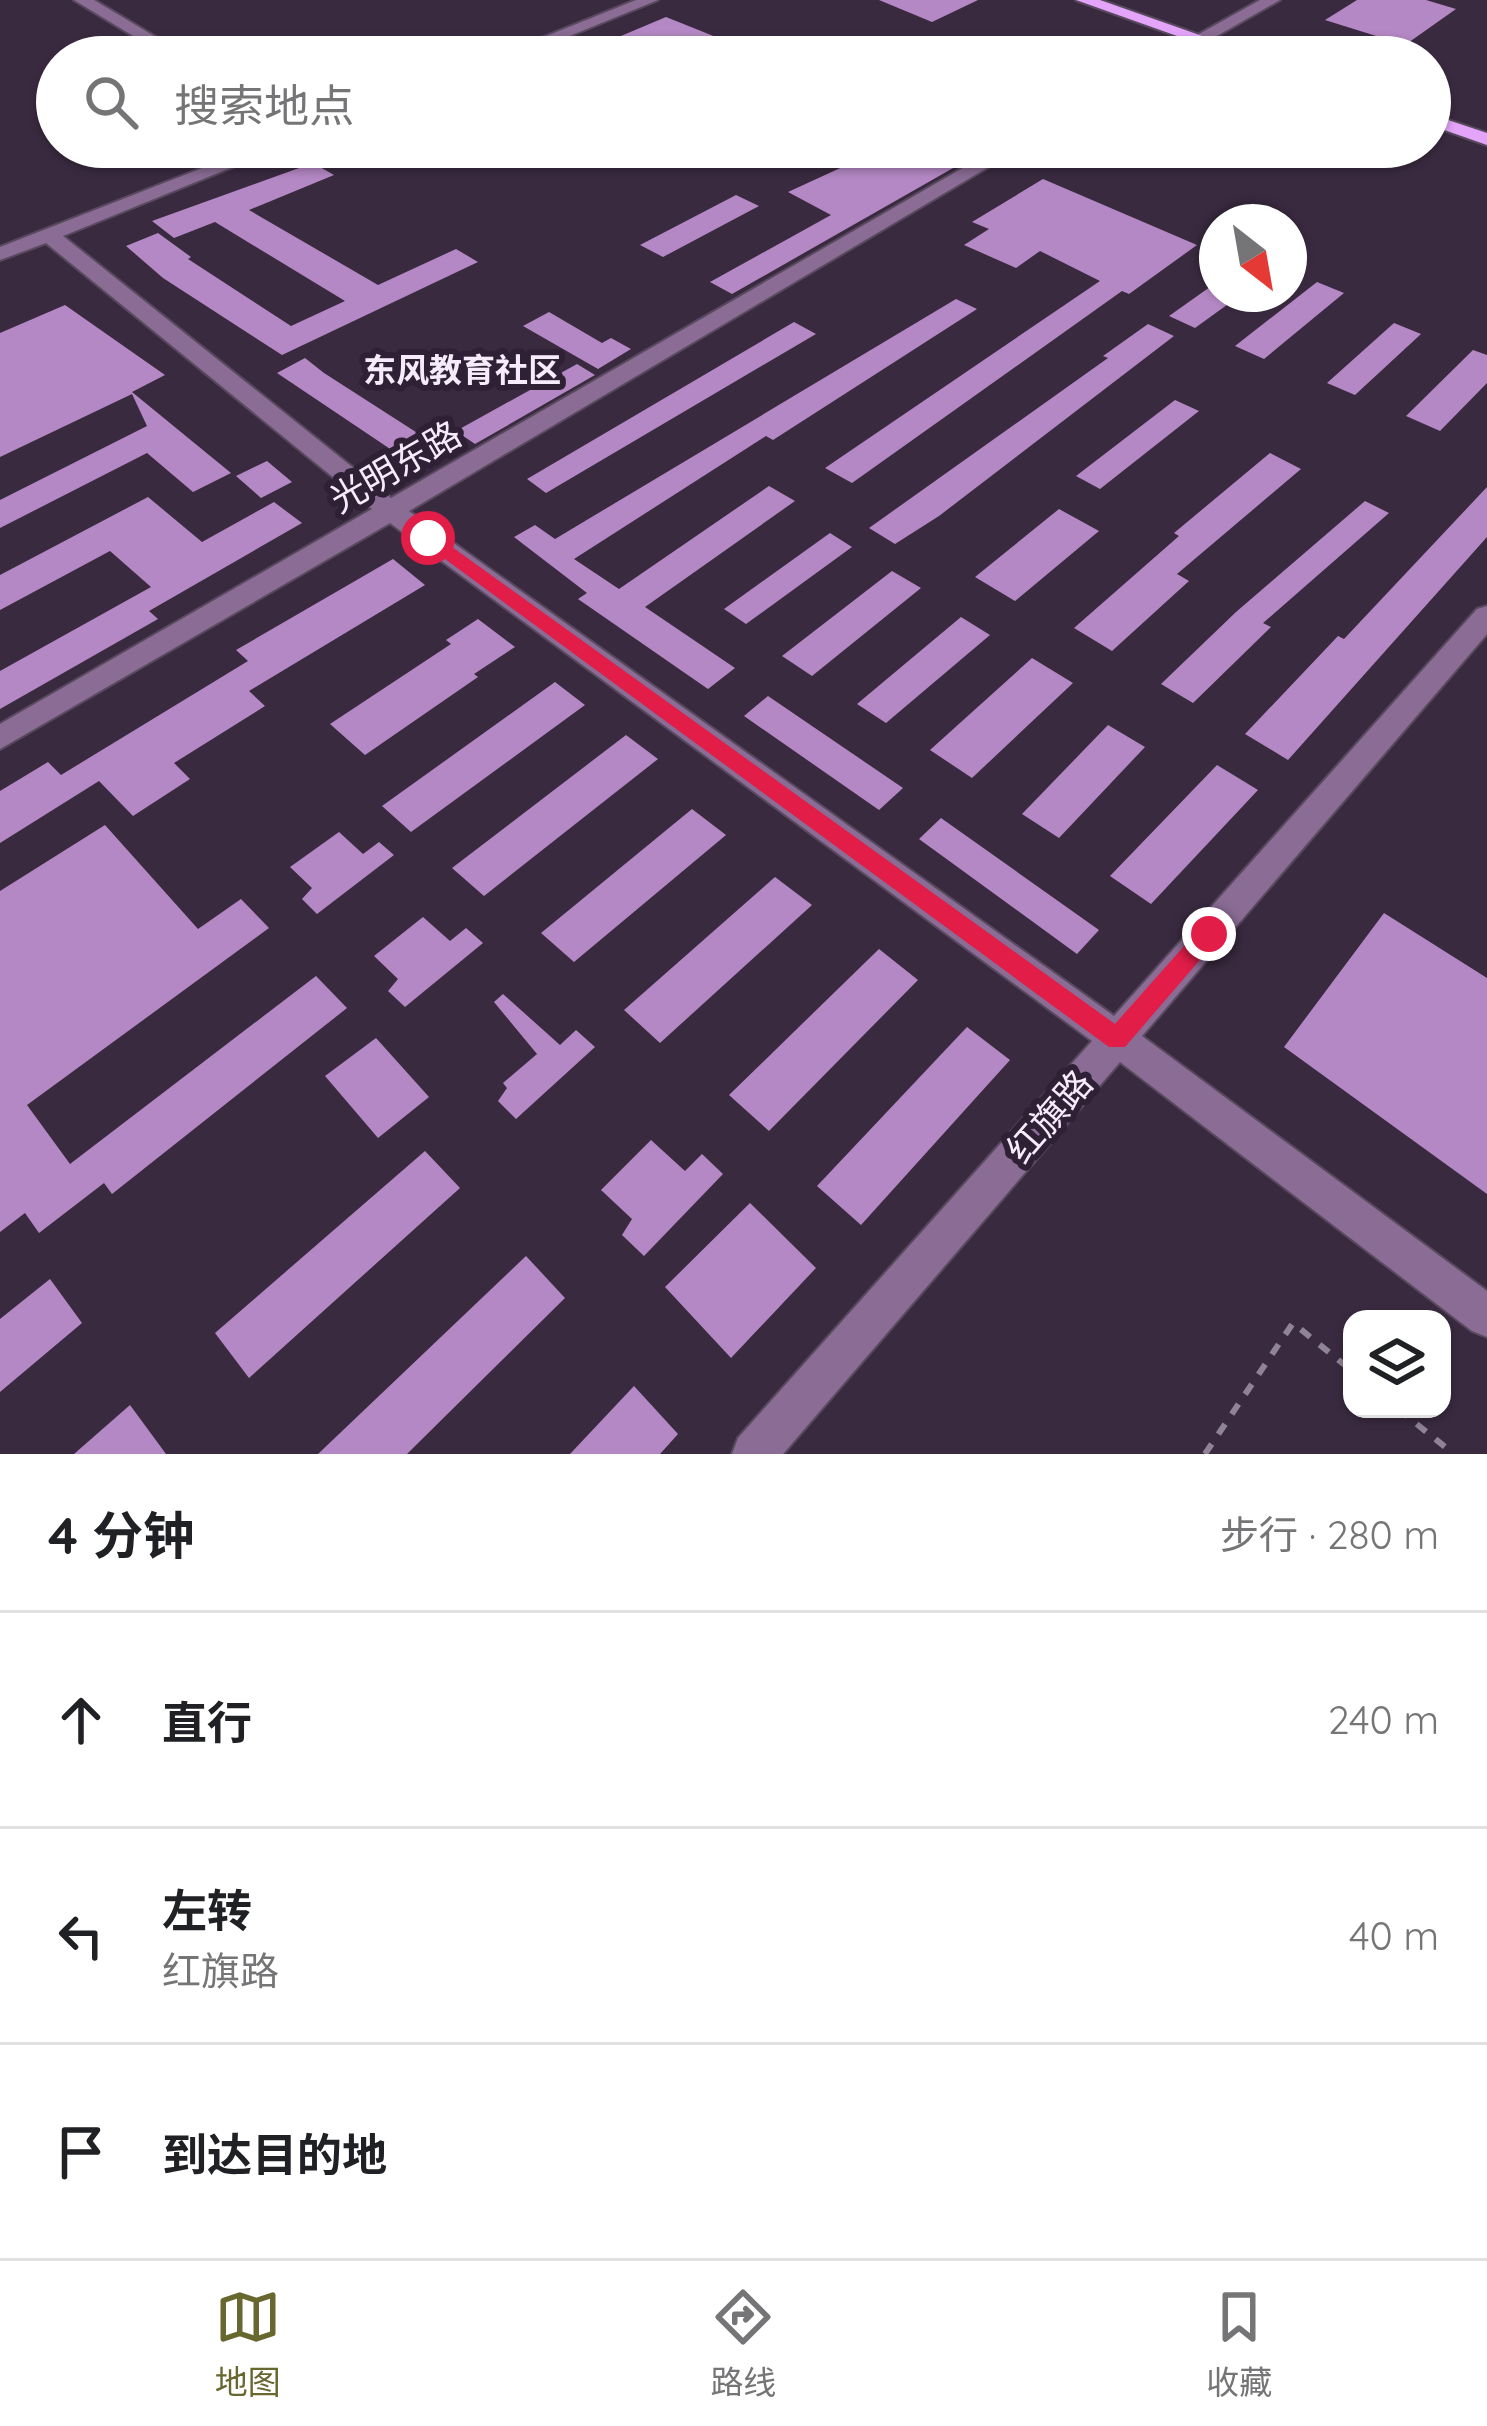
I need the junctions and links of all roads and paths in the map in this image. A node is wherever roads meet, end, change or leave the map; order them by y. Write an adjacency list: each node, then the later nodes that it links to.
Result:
1 (82, 0): 6 (street)
2 (650, 0): 7 (street)
3 (1056, 0): 8 (main road)
4 (1084, 0): 9 (main road)
5 (1272, 0): 10 (street)
6 (144, 36)
7 (557, 36)
8 (1177, 36)
9 (1181, 36)
10 (1204, 36)
11 (1451, 126): 13 (main road)
12 (1451, 135): 14 (main road)
13 (1487, 139)
14 (1487, 148)
15 (220, 168): 17 (street)
16 (976, 168): 19 (street, 光明东路)
17 (49, 235): 18 (street); 19 (street)
18 (0, 254)
19 (390, 510): 21 (street, 光明东路); 22 (street)
20 (1487, 616): 22 (street, 红旗路)
21 (0, 738)
22 (1117, 1039): 23 (street); 26 (street, 红旗路)
23 (1487, 1316)
24 (1343, 1364): 27 (path)
25 (1409, 1418): 28 (path)
26 (754, 1454)
27 (1205, 1454)
28 (1454, 1454)

